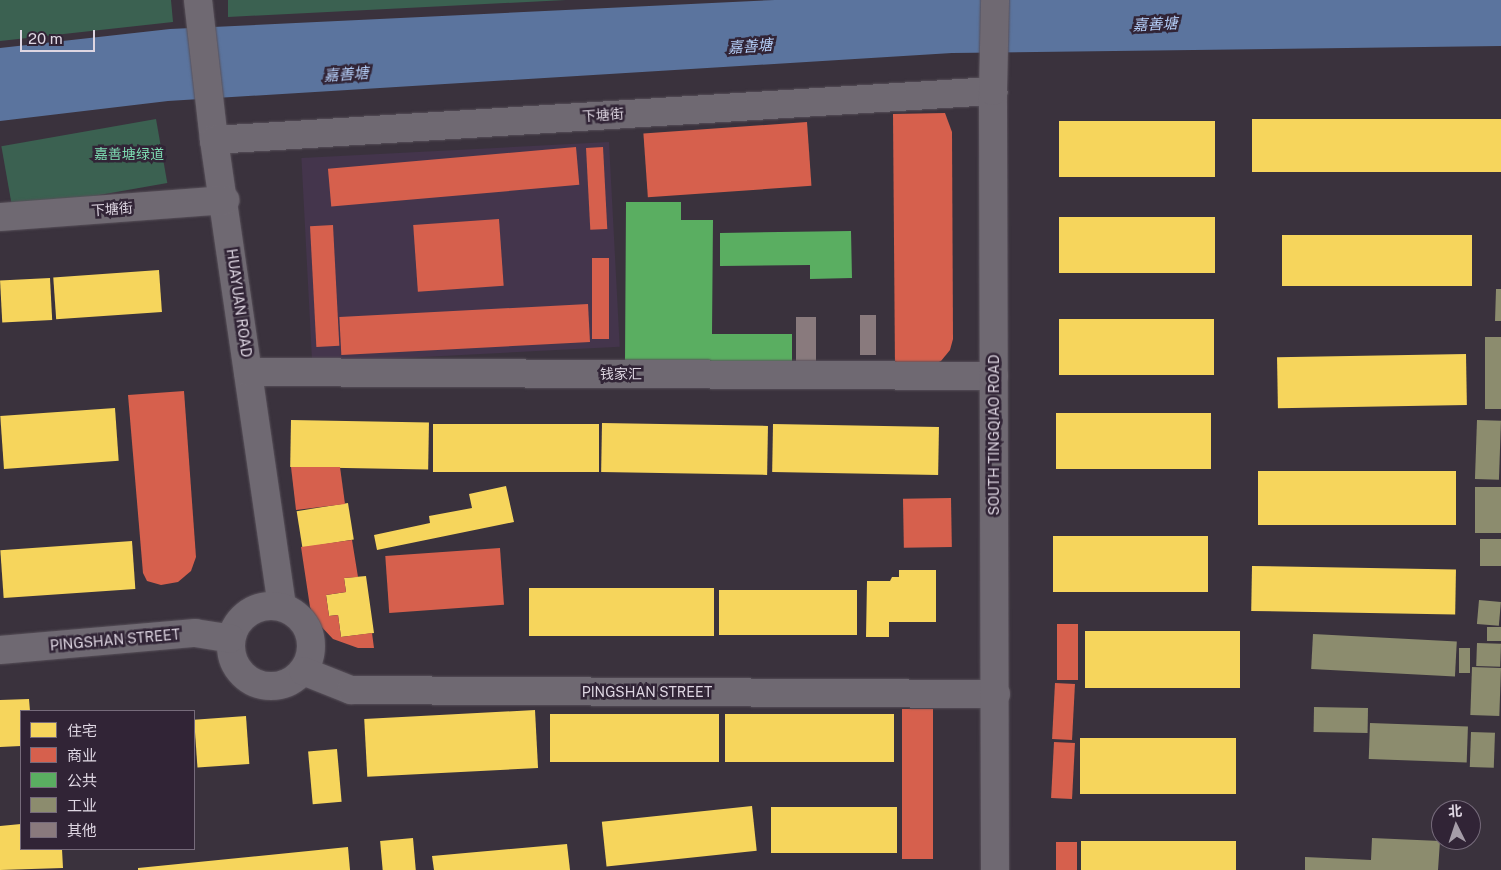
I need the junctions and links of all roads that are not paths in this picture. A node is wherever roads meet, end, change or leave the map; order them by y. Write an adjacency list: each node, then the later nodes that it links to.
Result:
1 (996, 0): 3 (street, SOUTH TINGQIAO ROAD)
2 (198, 4): 4 (street, HUAYUAN ROAD)
3 (993, 91): 4 (street, 下塘街); 8 (street, SOUTH TINGQIAO ROAD)
4 (214, 140): 5 (street, HUAYUAN ROAD)
5 (225, 200): 6 (street, 下塘街); 7 (street, HUAYUAN ROAD)
6 (0, 217)
7 (248, 372): 8 (street, 钱家汇); 9 (street, HUAYUAN ROAD)
8 (994, 376): 13 (street, SOUTH TINGQIAO ROAD)
9 (282, 606): 10 (street); 12 (street)
10 (231, 639): 11 (street, PINGSHAN STREET); 12 (street)
11 (0, 650)
12 (303, 671): 13 (street, PINGSHAN STREET)
13 (996, 694): 14 (street, SOUTH TINGQIAO ROAD)
14 (995, 870)

